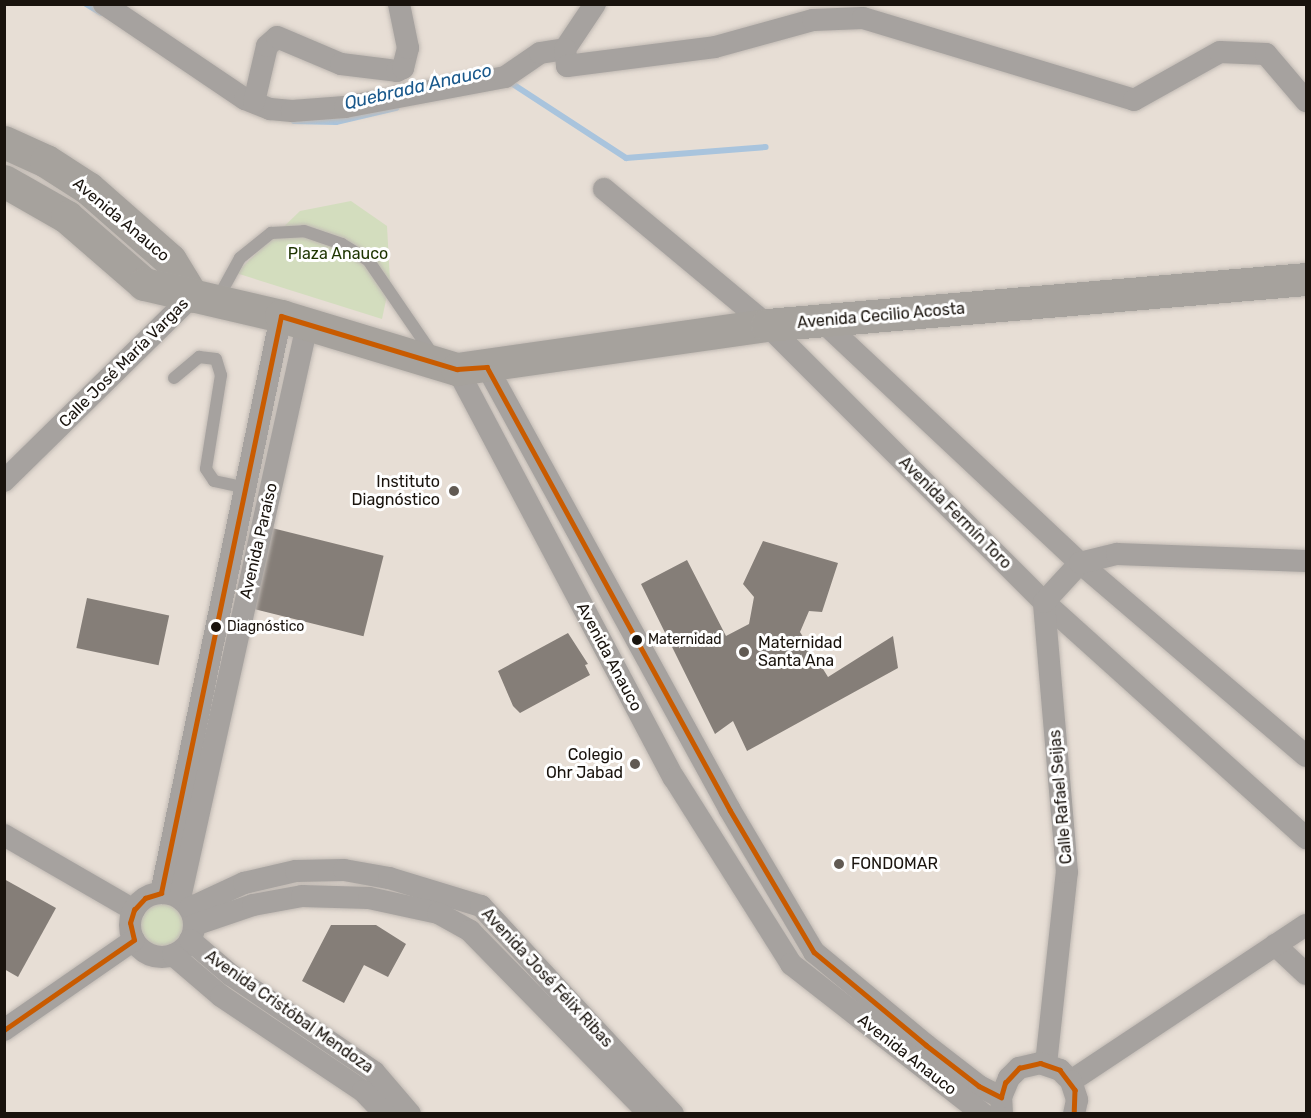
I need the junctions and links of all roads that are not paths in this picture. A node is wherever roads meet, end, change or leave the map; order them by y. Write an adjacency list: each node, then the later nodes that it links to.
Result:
1 (104, 4): 6 (street)
2 (399, 4): 6 (street)
3 (595, 4): 4 (street)
4 (565, 49): 5 (street); 6 (street)
5 (1306, 101)
6 (254, 102)
7 (4, 142): 11 (main road, Avenida Anauco)
8 (4, 181): 11 (main road, Avenida Anauco)
9 (604, 189): 14 (street, Avenida Fermín Toro)
10 (1306, 279): 13 (main road, Avenida Cecilio Acosta)
11 (205, 298): 12 (main road, Avenida Anauco); 15 (lane); 17 (street, Calle José María Vargas); 18 (street, Calle José María Vargas)
12 (294, 320): 15 (main road, Avenida Anauco); 19 (street, Avenida Paraíso); 29 (street, Avenida Paraíso)
13 (822, 321): 14 (main road, Avenida Cecilio Acosta); 21 (street)
14 (767, 325): 15 (main road, Avenida Cecilio Acosta); 22 (street, Avenida Fermín Toro)
15 (461, 367): 24 (street, Avenida Anauco); 25 (street, Avenida Anauco)
16 (174, 378): 19 (lane)
17 (4, 461)
18 (4, 481)
19 (246, 488): 29 (street, Avenida Paraíso)
20 (1306, 561): 21 (street)
21 (1080, 563): 22 (street); 23 (street)
22 (1044, 602): 27 (street, Avenida Fermín Toro); 36 (street, Calle Rafael Seijas)
23 (1306, 756)
24 (703, 761): 25 (street); 38 (street, Avenida Anauco)
25 (674, 778): 43 (street, Avenida Anauco)
26 (4, 835): 28 (street)
27 (1306, 838)
28 (134, 910): 29 (street); 31 (street)
29 (183, 913): 33 (street); 40 (street, Avenida Cristóbal Mendoza); 41 (street, Avenida José Félix Ribas); 42 (street, Avenida José Félix Ribas)
30 (1306, 925): 32 (street)
31 (135, 940): 33 (street); 35 (street)
32 (1275, 945): 34 (street); 37 (street)
33 (172, 955): 39 (street, Avenida Cristóbal Mendoza)
34 (1306, 974)
35 (4, 1030)
36 (1046, 1064): 37 (street); 38 (street)
37 (1071, 1081): 44 (street)
38 (1002, 1105)
39 (385, 1113)
40 (410, 1113)
41 (649, 1113)
42 (673, 1113)
43 (983, 1113)
44 (1074, 1113)

